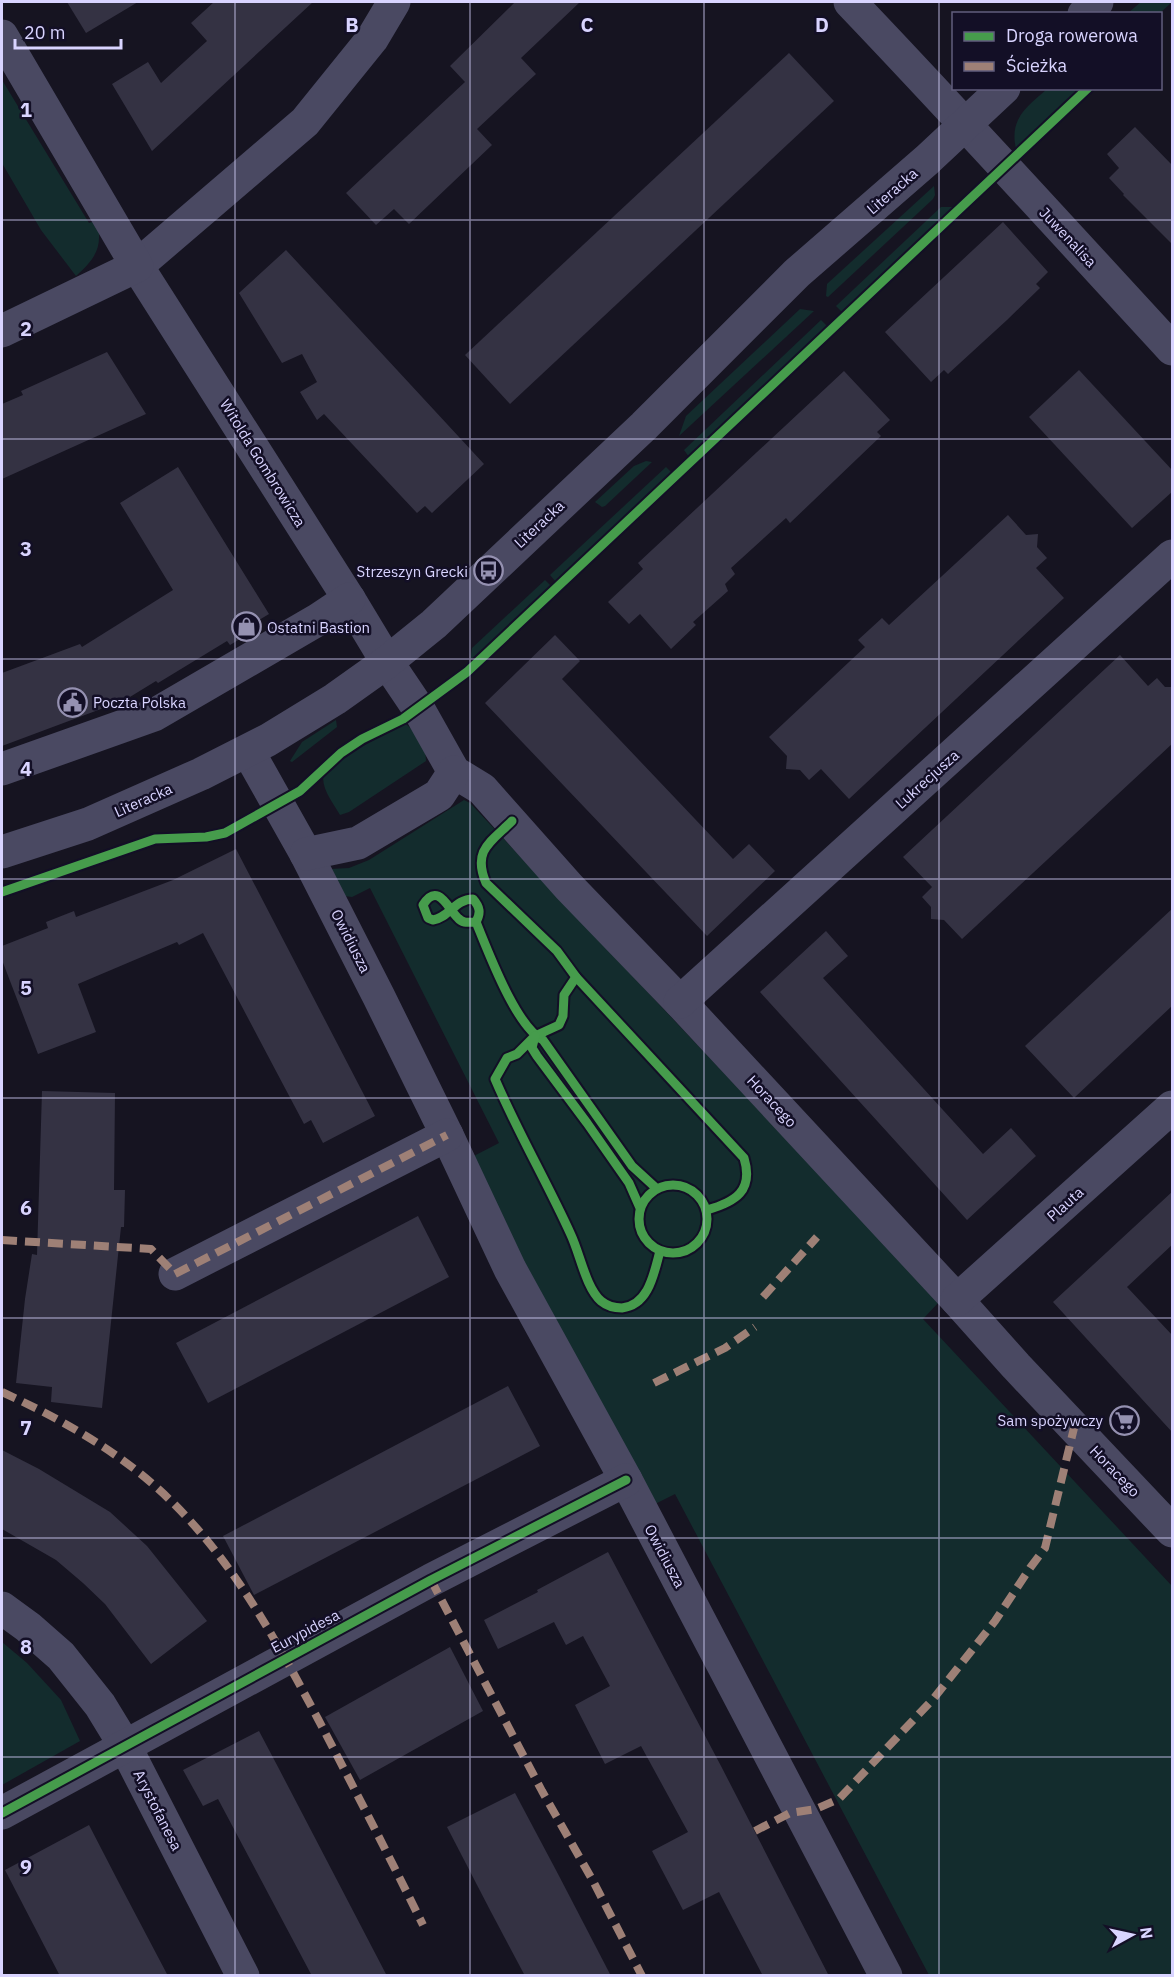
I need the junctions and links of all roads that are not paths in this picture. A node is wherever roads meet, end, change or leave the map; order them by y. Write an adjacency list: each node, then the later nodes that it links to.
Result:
1 (394, 2): 6 (street)
2 (850, 2): 5 (street)
3 (2, 36): 6 (street, Witolda Gombrowicza)
4 (1002, 90): 5 (street, Literacka)
5 (966, 124): 8 (street, Juwenalisa); 11 (street, Literacka)
6 (137, 266): 7 (street); 10 (street, Witolda Gombrowicza)
7 (2, 331)
8 (1173, 349)
9 (1173, 556): 17 (street, Lukrecjusza)
10 (349, 599): 11 (street, Witolda Gombrowicza); 13 (street)
11 (387, 662): 12 (street, Literacka); 14 (street, Horacego)
12 (248, 751): 15 (street, Literacka); 16 (street, Owidiusza)
13 (2, 769)
14 (454, 772): 16 (street); 17 (street, Horacego)
15 (2, 852)
16 (306, 854): 19 (street, Owidiusza)
17 (680, 1002): 21 (street, Horacego)
18 (1173, 1107): 21 (street, Plauta)
19 (447, 1135): 20 (street); 22 (street, Owidiusza)
20 (175, 1274)
21 (957, 1300): 23 (street, Horacego)
22 (626, 1480): 25 (street, Eurypidesa); 28 (street, Owidiusza)
23 (1173, 1531)
24 (2, 1608): 25 (street, Arystofanesa)
25 (125, 1746): 26 (street, Eurypidesa); 27 (street, Arystofanesa)
26 (2, 1813)
27 (243, 1976)
28 (886, 1976)

